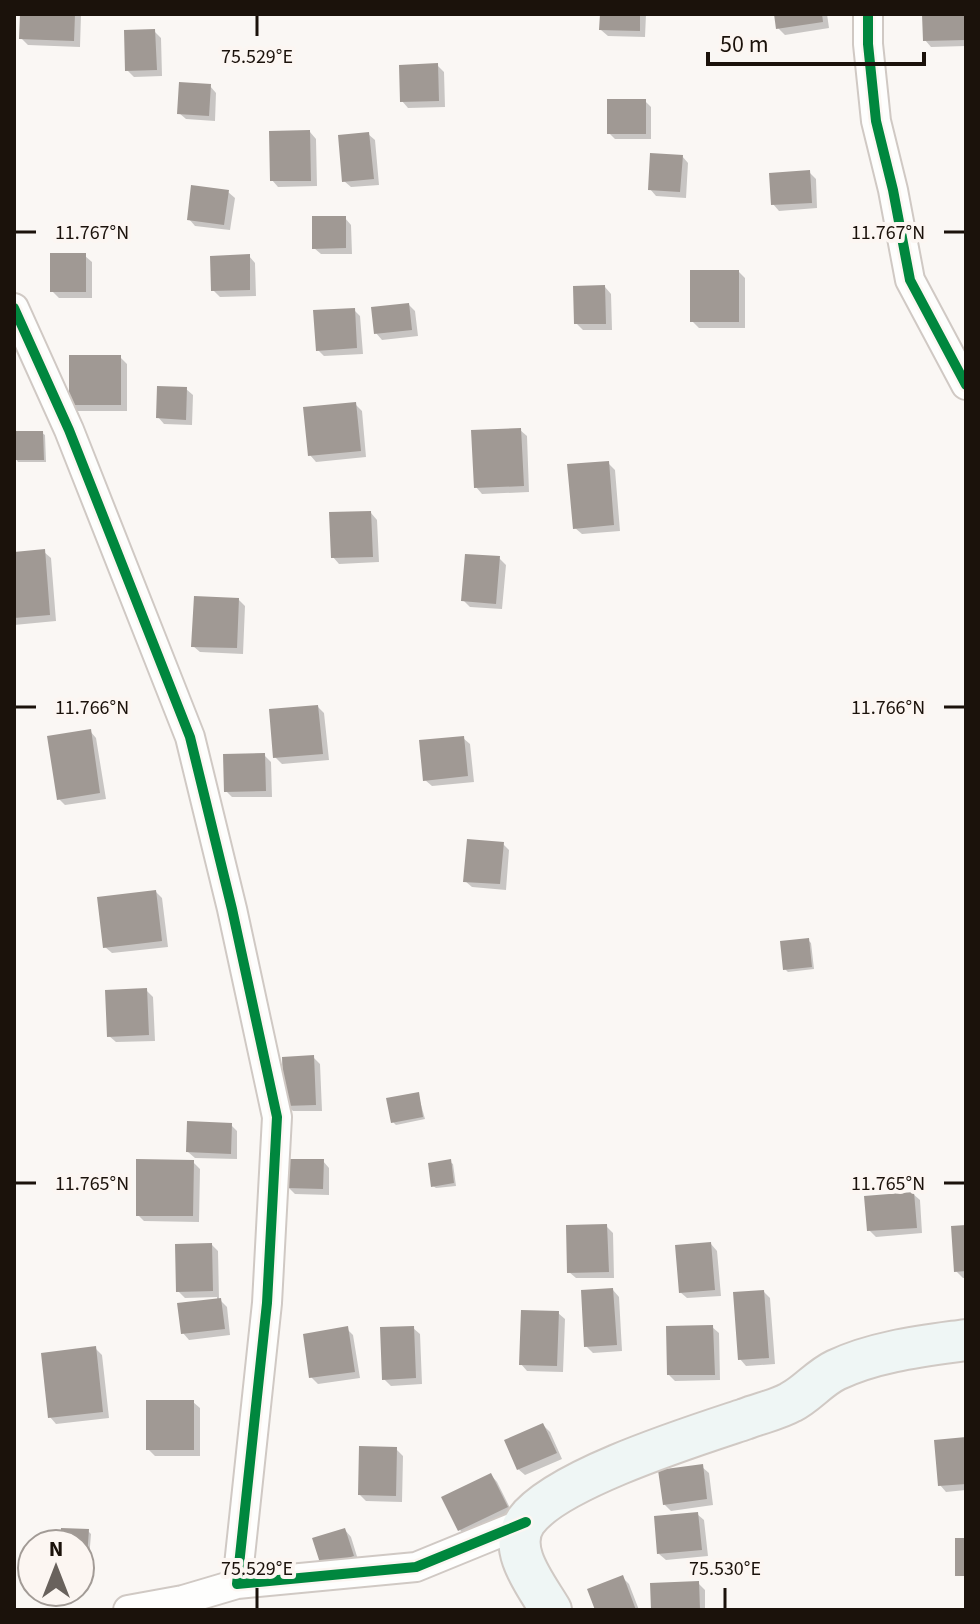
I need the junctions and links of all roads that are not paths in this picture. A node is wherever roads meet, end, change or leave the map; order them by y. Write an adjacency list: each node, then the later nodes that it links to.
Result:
1 (868, 14): 3 (street)
2 (14, 308): 6 (street)
3 (966, 385)
4 (966, 1340): 5 (main road)
5 (526, 1522): 6 (street); 8 (main road)
6 (237, 1584): 7 (street)
7 (128, 1610)
8 (551, 1610)

